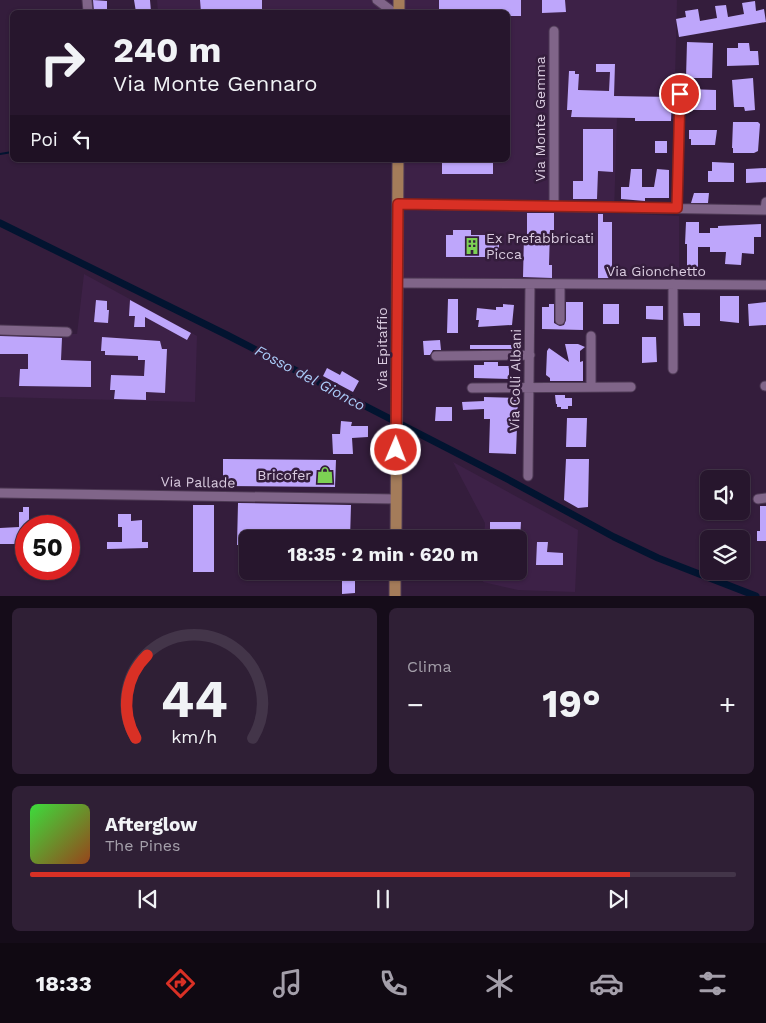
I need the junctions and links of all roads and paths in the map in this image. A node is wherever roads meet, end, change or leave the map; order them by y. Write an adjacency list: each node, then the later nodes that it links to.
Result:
1 (554, 32): 6 (street, Via Monte Gemma)
2 (680, 94): 7 (street)
3 (398, 162): 5 (main road, Via Epitaffio)
4 (766, 202): 7 (street)
5 (398, 204): 6 (street); 8 (main road, Via Epitaffio)
6 (554, 206): 7 (street)
7 (677, 208)
8 (397, 284): 9 (street, Via Gionchetto); 26 (main road, Via Epitaffio)
9 (530, 284): 10 (street, Via Gionchetto); 17 (street, Via Colli Albani)
10 (560, 284): 11 (street, Via Gionchetto); 13 (street)
11 (673, 284): 12 (street, Via Gionchetto); 19 (street)
12 (766, 285)
13 (560, 320)
14 (0, 330): 15 (street)
15 (67, 332)
16 (591, 336): 20 (street)
17 (530, 355): 18 (street); 23 (street, Via Colli Albani)
18 (436, 356)
19 (673, 369)
20 (592, 387): 21 (street); 23 (street)
21 (631, 387)
22 (472, 388): 23 (street)
23 (529, 388): 24 (street, Via Colli Albani)
24 (528, 476)
25 (0, 493): 26 (street, Via Pallade)
26 (396, 499): 27 (main road, Via Epitaffio)
27 (396, 530)
28 (395, 580): 29 (main road)
29 (395, 596)

